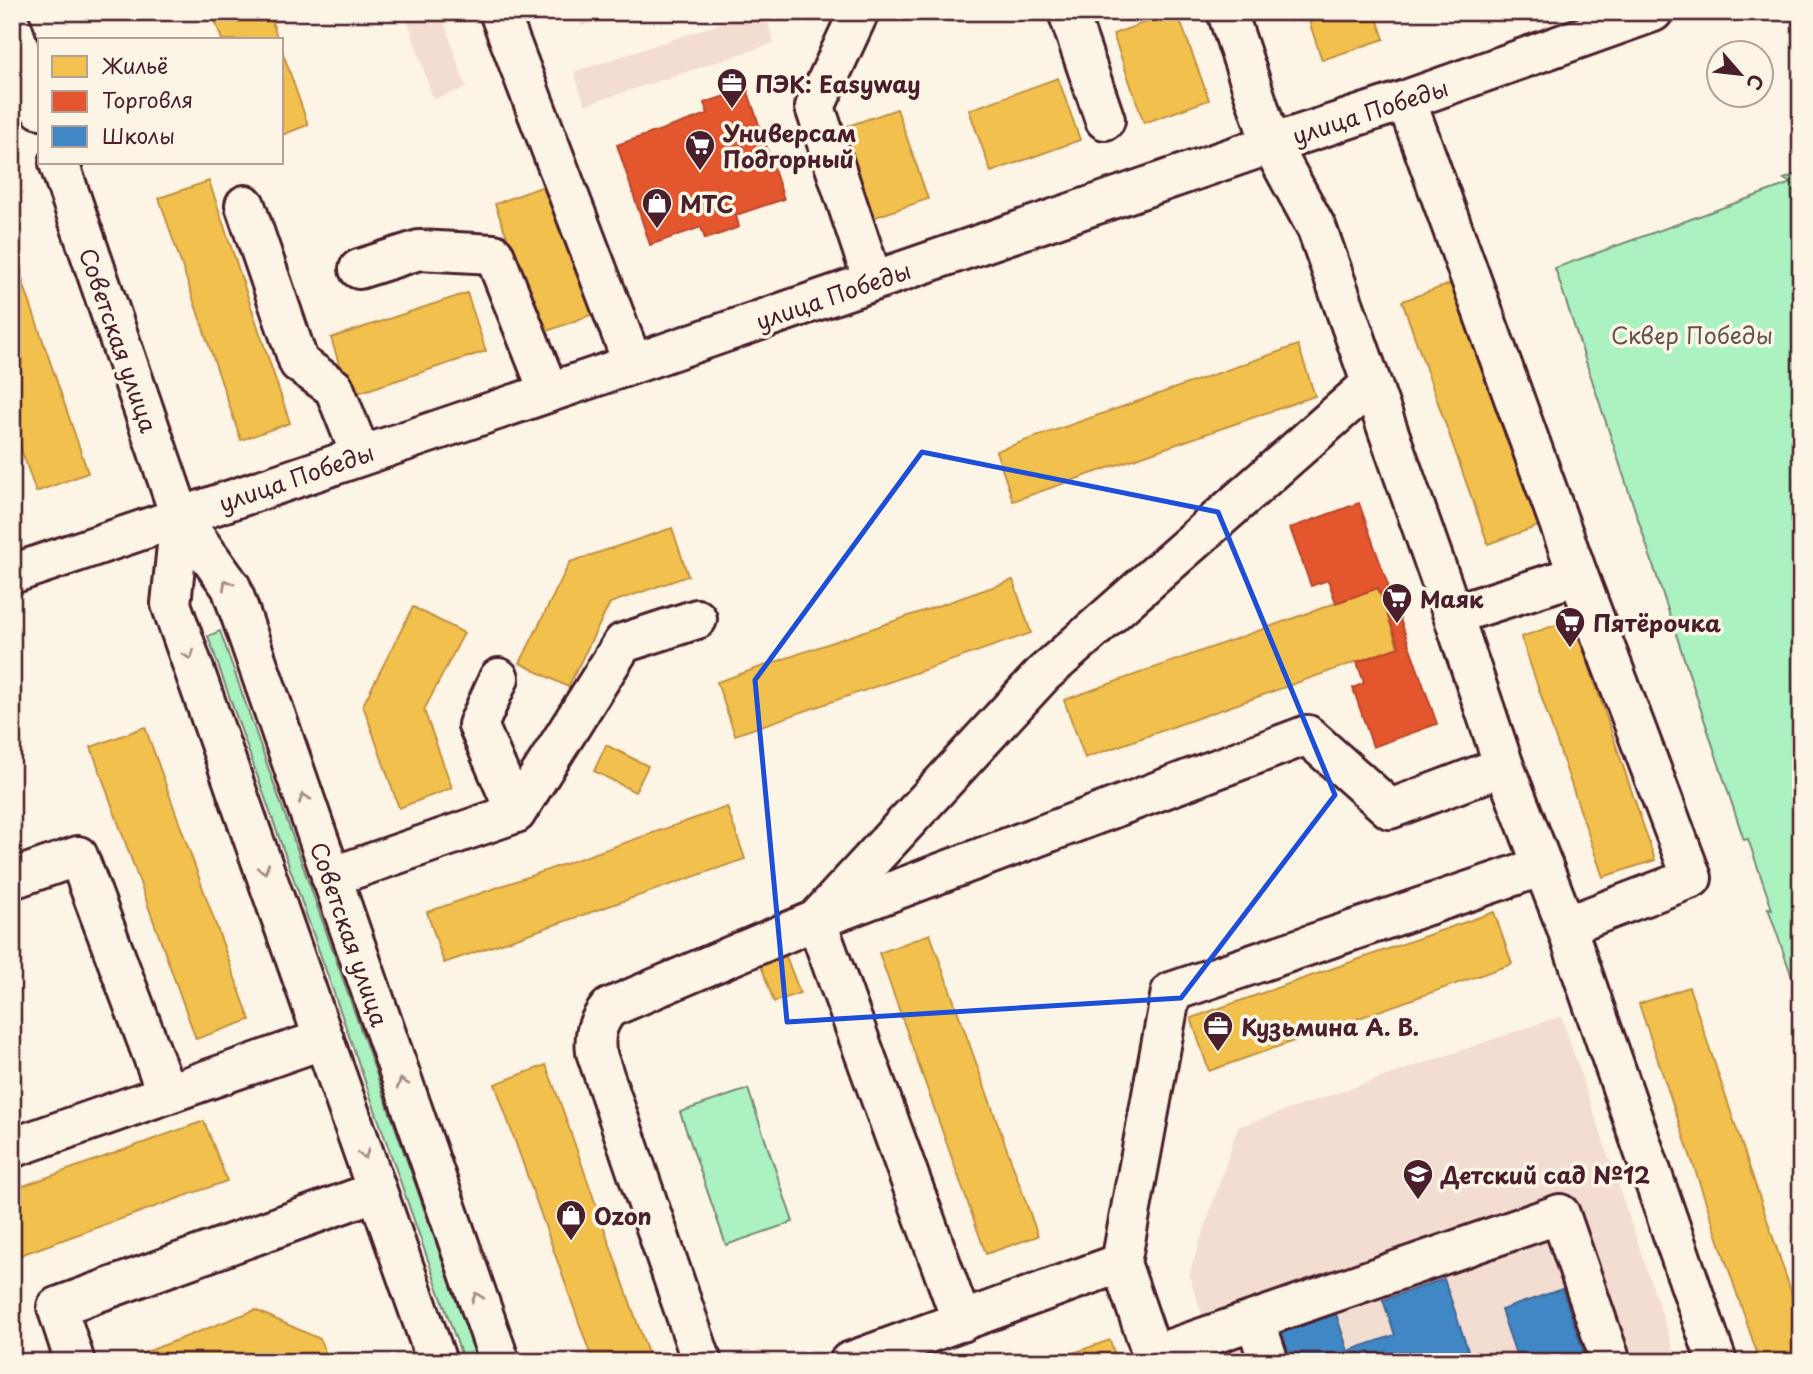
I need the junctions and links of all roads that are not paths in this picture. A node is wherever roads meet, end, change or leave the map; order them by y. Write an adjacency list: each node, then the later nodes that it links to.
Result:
1 (499, 12): 16 (street)
2 (893, 12): 6 (street)
3 (1068, 12): 10 (street)
4 (1227, 12): 11 (street)
5 (1630, 16): 8 (street, улица Победы)
6 (856, 19): 15 (street)
7 (12, 28): 9 (street)
8 (1406, 100): 11 (street, улица Победы); 22 (street)
9 (38, 103)
10 (1105, 120)
11 (1271, 144): 15 (street, улица Победы); 17 (street)
12 (59, 164): 20 (street, Советская улица)
13 (245, 205): 19 (street)
14 (359, 269): 18 (street)
15 (873, 281): 16 (street, улица Победы)
16 (632, 364): 18 (street, улица Победы)
17 (1370, 385): 23 (street); 31 (street)
18 (549, 392): 19 (street, улица Победы)
19 (360, 456): 20 (street, улица Победы)
20 (180, 516): 21 (street, улица Победы); 29 (street, Советская улица, one-way to 20); 33 (street, Советская улица, one-way to 33)
21 (12, 574)
22 (1578, 575): 23 (street); 32 (street)
23 (1453, 615): 26 (street)
24 (697, 619): 27 (street)
25 (499, 678): 27 (street)
26 (1504, 766): 28 (street); 31 (street)
27 (516, 813): 29 (street)
28 (1543, 866): 32 (street); 37 (street)
29 (331, 877): 44 (street, Советская улица, one-way to 29)
30 (12, 879): 34 (street)
31 (816, 920): 39 (street); 45 (street)
32 (1566, 926): 49 (street)
33 (324, 1039): 34 (street); 36 (street, Советская улица, one-way to 36)
34 (167, 1094): 35 (street)
35 (12, 1148)
36 (377, 1191): 42 (street); 43 (street, Советская улица)
37 (1121, 1263): 39 (street); 41 (street)
38 (1255, 1320): 41 (street); 47 (street); 48 (street)
39 (962, 1321): 40 (street)
40 (922, 1350): 46 (street)
41 (1154, 1359)
42 (75, 1362)
43 (437, 1362)
44 (500, 1362)
45 (702, 1362)
46 (849, 1362)
47 (1269, 1362)
48 (1611, 1362)
49 (1717, 1362)

